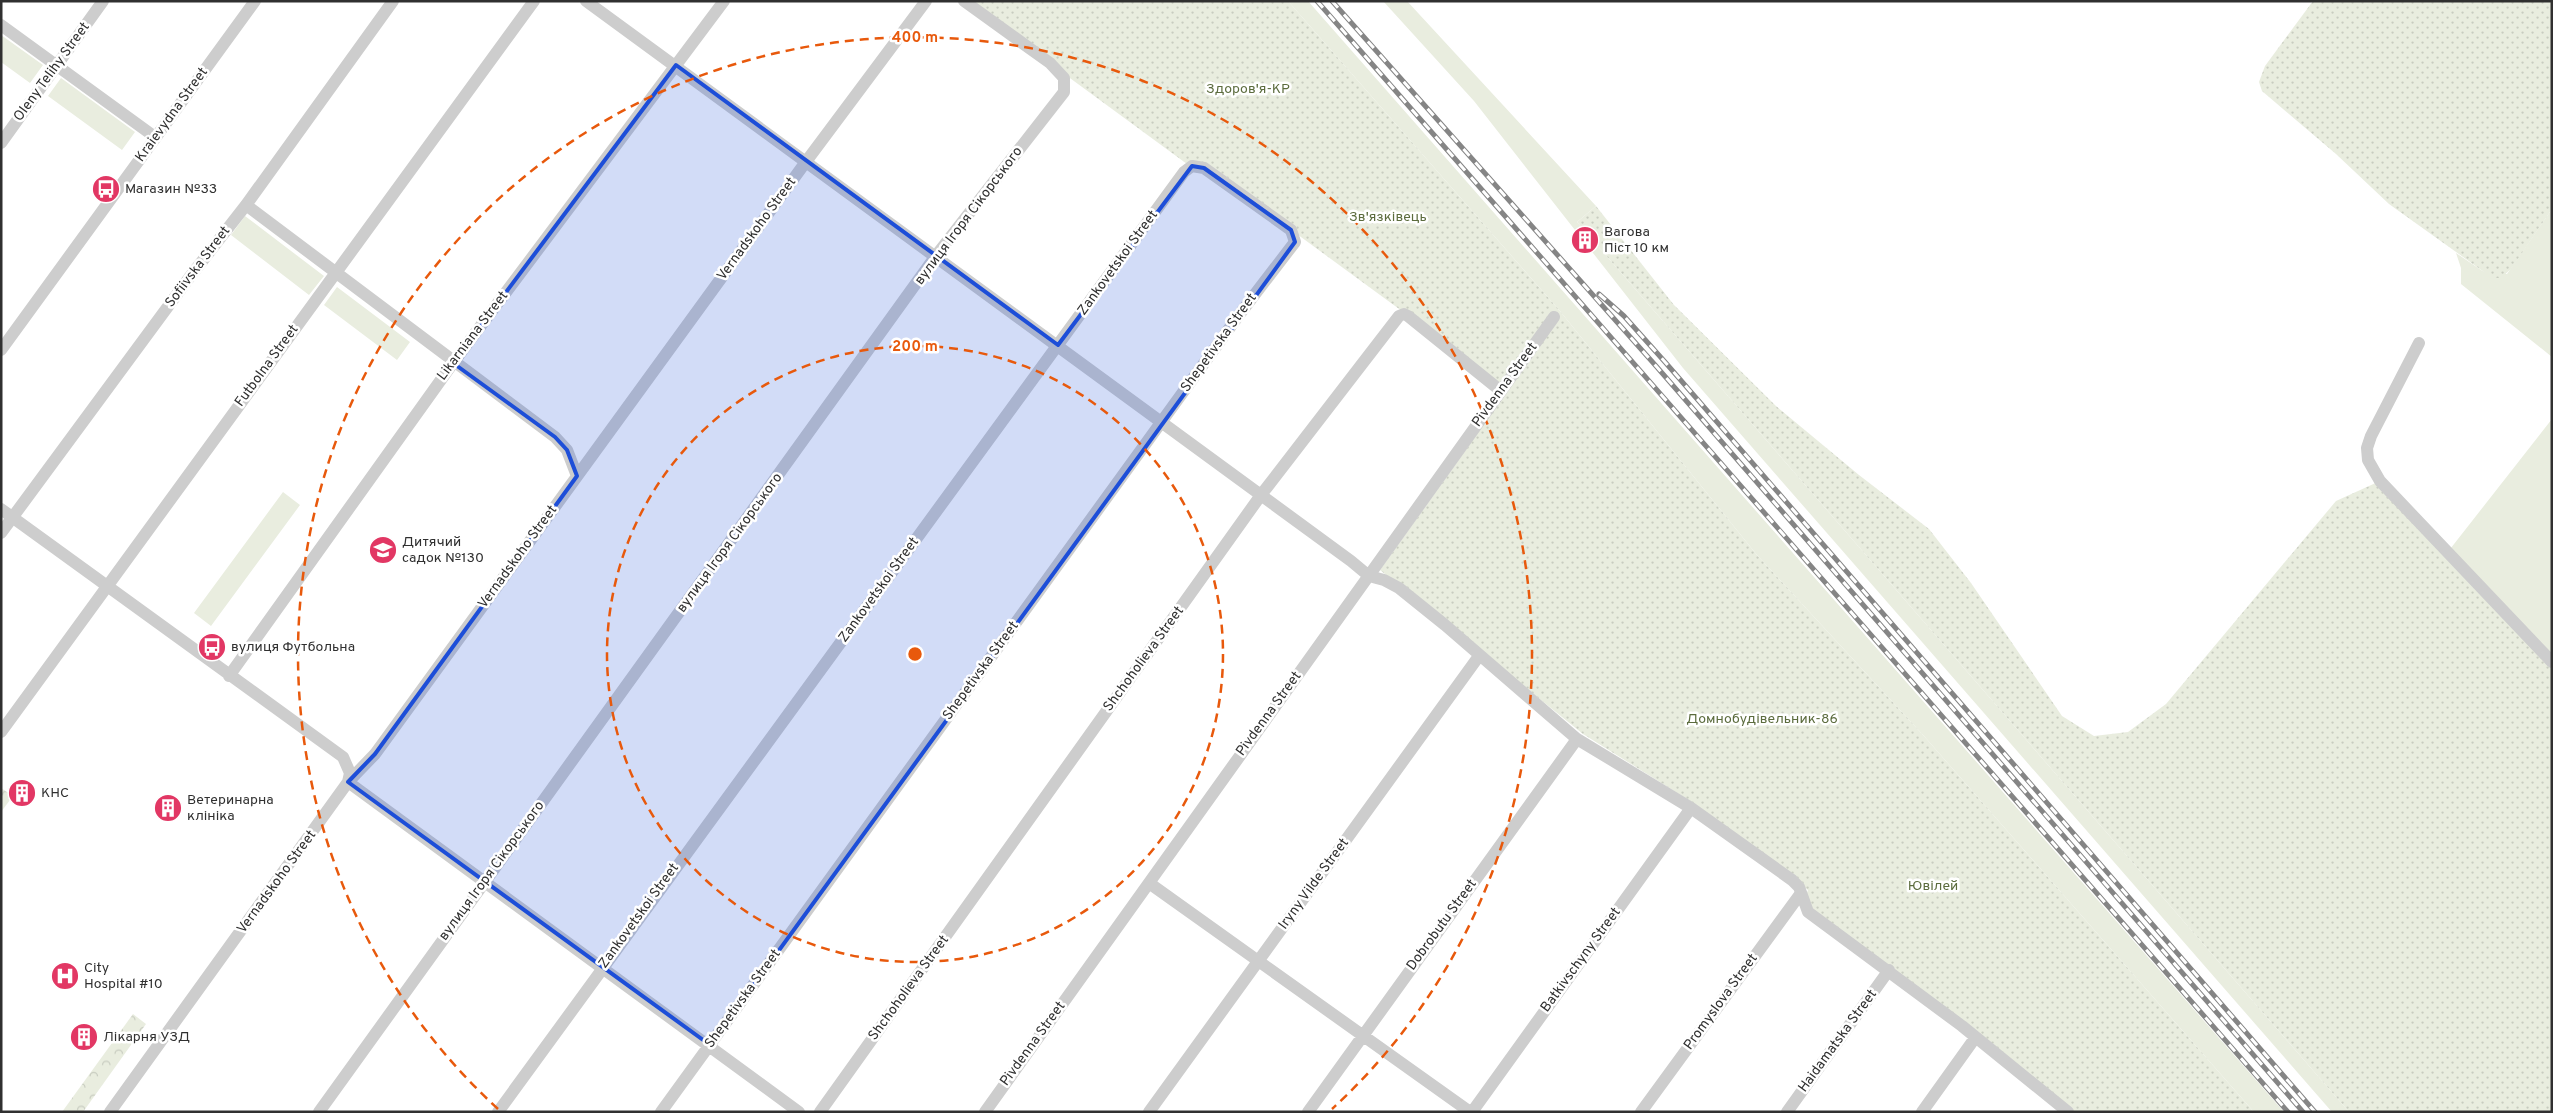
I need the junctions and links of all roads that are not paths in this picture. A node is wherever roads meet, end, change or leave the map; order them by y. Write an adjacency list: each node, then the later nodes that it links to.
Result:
1 (103, 1): 10 (street, Oleny Telihy Street)
2 (255, 1): 12 (street, Kraievydna Street)
3 (393, 1): 15 (street, Sofiivska Street)
4 (534, 1): 18 (street, Futbolna Street)
5 (586, 1): 11 (street)
6 (724, 1): 11 (street, Likarniana Street)
7 (926, 1): 14 (street, Vernadskoho Street)
8 (964, 1): 17 (street, вулиця Ігоря Сікорського)
9 (1, 25): 10 (street)
10 (57, 65): 12 (street); 13 (street, Oleny Telihy Street)
11 (676, 65): 14 (street); 23 (street, Likarniana Street)
12 (155, 136): 22 (street, Kraievydna Street)
13 (1, 143)
14 (805, 163): 17 (street); 26 (street, Vernadskoho Street)
15 (246, 204): 18 (street); 29 (street, Sofiivska Street)
16 (1292, 230): 21 (street, Zankovetskoi Street); 25 (street, Shepetivska Street)
17 (935, 257): 21 (street); 40 (street, вулиця Ігоря Сікорського)
18 (334, 273): 23 (street); 32 (street, Futbolna Street)
19 (1554, 317): 24 (street, Pivdenna Street)
20 (2419, 343): 34 (street)
21 (1058, 345): 25 (street); 44 (street, Zankovetskoi Street)
22 (1, 350)
23 (453, 362): 26 (street); 35 (street, Likarniana Street)
24 (1501, 391): 27 (street, Shchoholieva Street); 31 (street, Pivdenna Street)
25 (1162, 423): 27 (street); 48 (street, Shepetivska Street)
26 (577, 476): 38 (street, Vernadskoho Street)
27 (1261, 495): 31 (street); 55 (street, Shchoholieva Street)
28 (1, 510): 29 (street)
29 (12, 517): 30 (street, Sofiivska Street); 32 (street)
30 (1, 533)
31 (1368, 576): 33 (street); 41 (street, Pivdenna Street)
32 (107, 586): 35 (street); 36 (street, Futbolna Street)
33 (1479, 656): 37 (street); 43 (street, Iryny Vilde Street)
34 (2552, 662)
35 (229, 676): 38 (street)
36 (1, 732)
37 (1577, 739): 39 (street); 46 (street, Dobrobutu Street)
38 (348, 782): 40 (street); 50 (street, Vernadskoho Street)
39 (1691, 808): 42 (street); 59 (street, Batkivschyny Street)
40 (484, 880): 44 (street); 51 (street, вулиця Ігоря Сікорського)
41 (1149, 883): 43 (street); 56 (street, Pivdenna Street)
42 (1801, 893): 45 (street); 60 (street, Promyslova Street)
43 (1258, 960): 46 (street); 57 (street, Iryny Vilde Street)
44 (603, 966): 48 (street); 52 (street, Zankovetskoi Street)
45 (1889, 970): 47 (street); 61 (street, Haidamatska Street)
46 (1363, 1035): 58 (street, Dobrobutu Street); 59 (street)
47 (1975, 1038): 49 (street); 62 (street)
48 (710, 1045): 53 (street, Shepetivska Street); 54 (street)
49 (2062, 1110)
50 (110, 1112)
51 (319, 1112)
52 (498, 1112)
53 (662, 1112)
54 (799, 1112)
55 (820, 1112)
56 (984, 1112)
57 (1149, 1112)
58 (1308, 1112)
59 (1471, 1112)
60 (1641, 1112)
61 (1787, 1112)
62 (1922, 1112)

